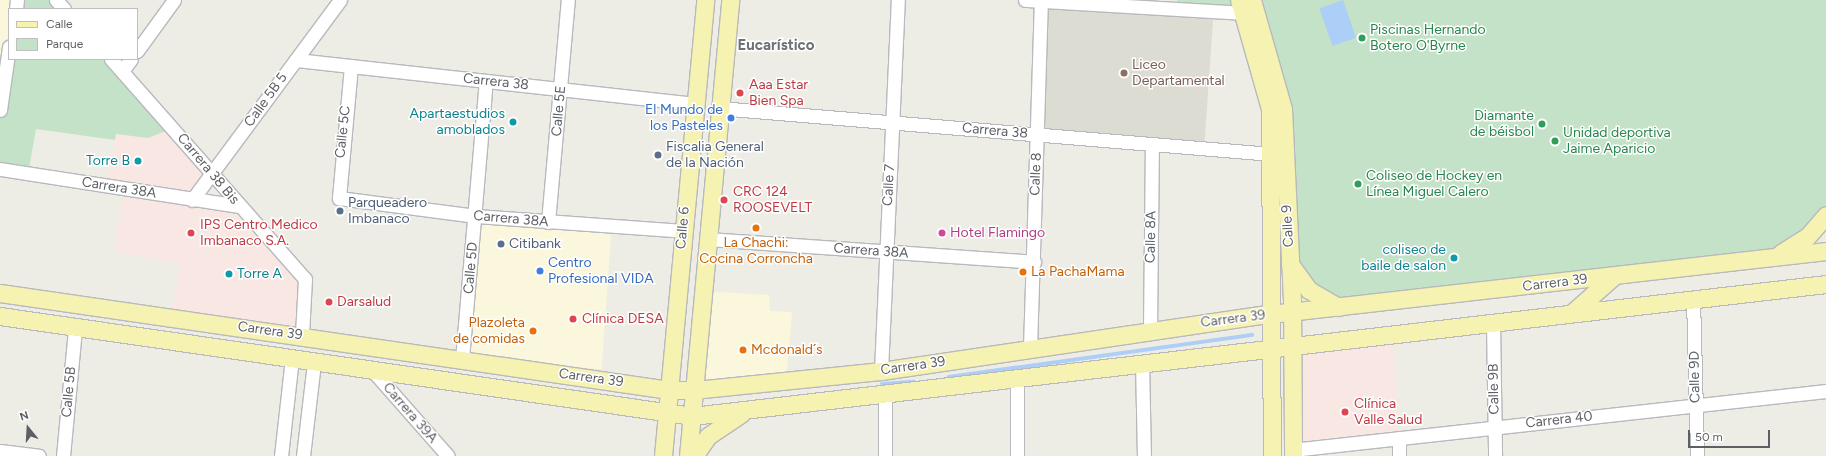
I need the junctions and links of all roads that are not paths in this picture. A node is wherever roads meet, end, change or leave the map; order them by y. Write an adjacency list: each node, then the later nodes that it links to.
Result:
1 (174, 0): 11 (street)
2 (340, 0): 16 (street, Calle 5B 5)
3 (568, 0): 20 (street, Calle 5E)
4 (730, 0): 12 (main road, Calle 6)
5 (898, 0): 24 (street, Calle 7)
6 (1025, 0): 7 (street)
7 (1041, 1): 9 (street); 25 (street, Calle 8)
8 (1244, 4): 9 (street); 28 (main road, Calle 9); 43 (main road, Calle 9)
9 (1177, 5)
10 (704, 7): 12 (main road); 21 (main road, Calle 6)
11 (138, 50)
12 (724, 50): 22 (main road, Calle 6)
13 (8, 54): 23 (street)
14 (112, 60): 18 (street, Carrera 38 Bis)
15 (130, 60): 18 (street)
16 (296, 60): 17 (street, Carrera 38); 31 (street, Calle 5B 5)
17 (351, 66): 19 (street, Carrera 38); 32 (street, Calle 5C)
18 (122, 71): 31 (street, Carrera 38 Bis)
19 (486, 81): 20 (street, Carrera 38); 36 (street, Calle 5D)
20 (561, 89): 21 (street, Carrera 38); 37 (street, Calle 5E)
21 (696, 104): 30 (main road, Calle 6)
22 (720, 108): 24 (street, Carrera 38); 26 (main road, Calle 6)
23 (0, 110)
24 (892, 122): 25 (street, Carrera 38); 41 (street, Calle 7)
25 (1038, 134): 27 (street, Carrera 38); 44 (street, Calle 8)
26 (716, 140): 30 (main road); 39 (main road, Calle 6)
27 (1152, 144): 28 (street, Carrera 38); 56 (street, Calle 8A)
28 (1271, 154): 52 (main road, Calle 9)
29 (0, 169): 33 (street, Carrera 38A)
30 (688, 171): 38 (main road, Calle 6)
31 (212, 175): 33 (street, Calle 5B 5); 34 (street, Carrera 38 Bis)
32 (339, 198): 36 (street, Carrera 38A)
33 (192, 200): 34 (street, Carrera 38A)
34 (239, 206): 57 (street, Carrera 38 Bis)
35 (1826, 215): 42 (main road)
36 (476, 216): 37 (street, Carrera 38A); 62 (street, Calle 5D)
37 (548, 222): 38 (street, Carrera 38A)
38 (683, 231): 71 (main road, Calle 6)
39 (707, 239): 41 (street, Carrera 38A); 72 (main road, Calle 6)
40 (1826, 251): 42 (main road, Carrera 39)
41 (886, 252): 44 (street, Carrera 38A); 68 (street, Calle 7)
42 (1769, 258): 45 (main road, Carrera 39)
43 (1289, 261): 49 (main road); 50 (main road, Calle 9)
44 (1034, 262): 60 (street, Calle 8)
45 (1614, 276): 49 (main road, Carrera 39); 51 (main road)
46 (1826, 284): 48 (main road, Carrera 39)
47 (0, 293): 57 (main road, Carrera 39)
48 (1693, 298): 51 (main road, Carrera 39); 76 (street, Calle 9D)
49 (1340, 307): 50 (main road, Carrera 39)
50 (1292, 312): 52 (main road, Carrera 39); 58 (main road, Calle 9)
51 (1572, 312): 54 (main road, Carrera 39)
52 (1273, 314): 56 (main road, Carrera 39); 59 (main road, Calle 9)
53 (0, 316): 55 (main road, Carrera 39)
54 (1493, 322): 58 (main road, Carrera 39); 80 (street, Calle 9B)
55 (75, 328): 61 (main road, Carrera 39); 85 (street, Calle 5B)
56 (1150, 329): 60 (main road, Carrera 39)
57 (302, 336): 62 (main road, Carrera 39)
58 (1292, 344): 59 (main road, Carrera 39); 83 (main road, Calle 9)
59 (1272, 346): 64 (main road, Carrera 39); 95 (main road, Calle 9)
60 (1030, 348): 65 (main road, Carrera 39)
61 (292, 358): 63 (main road, Carrera 39); 86 (street)
62 (462, 359): 66 (main road, Carrera 39)
63 (314, 362): 67 (main road, Carrera 39); 87 (street)
64 (1142, 362): 69 (main road, Carrera 39); 94 (street)
65 (916, 366): 68 (main road, Carrera 39); 70 (main road)
66 (527, 369): 71 (main road, Carrera 39); 74 (main road)
67 (374, 371): 74 (main road, Carrera 39); 88 (street, Carrera 39A)
68 (881, 371): 72 (main road, Carrera 39)
69 (1017, 379): 70 (main road, Carrera 39); 93 (street)
70 (940, 389): 75 (main road, Carrera 39)
71 (669, 390): 72 (main road, Carrera 39); 78 (main road, Calle 6)
72 (694, 390): 79 (main road, Calle 6)
73 (1826, 391): 76 (street, Carrera 40)
74 (539, 396): 78 (main road, Carrera 39)
75 (885, 396): 77 (main road, Carrera 39); 92 (street)
76 (1696, 405): 80 (street, Carrera 40); 98 (street, Calle 9D)
77 (759, 410): 79 (main road, Carrera 39); 91 (main road)
78 (667, 415): 79 (main road, Carrera 39); 89 (main road, Calle 6)
79 (692, 416): 90 (main road, Calle 6)
80 (1495, 428): 81 (street, Carrera 40); 97 (street, Calle 9B)
81 (1399, 438): 83 (street, Carrera 40); 96 (street)
82 (0, 451): 84 (street)
83 (1292, 453)
84 (39, 456)
85 (63, 456)
86 (281, 456)
87 (303, 456)
88 (448, 456)
89 (663, 456)
90 (688, 456)
91 (694, 456)
92 (885, 456)
93 (1017, 456)
94 (1144, 456)
95 (1272, 456)
96 (1399, 456)
97 (1495, 456)
98 (1697, 456)

